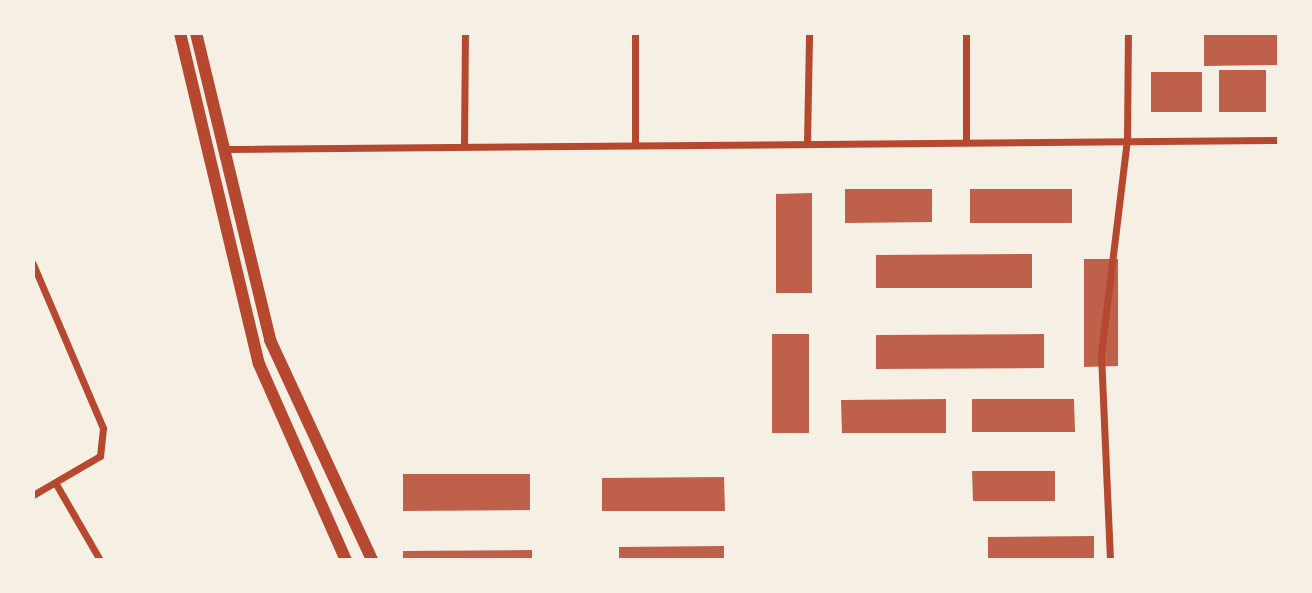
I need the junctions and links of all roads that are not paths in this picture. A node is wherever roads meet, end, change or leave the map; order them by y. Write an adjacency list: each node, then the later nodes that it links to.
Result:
1 (180, 33): 19 (street)
2 (196, 33): 14 (street)
3 (465, 33): 12 (street)
4 (635, 33): 13 (street)
5 (808, 33): 11 (street)
6 (966, 33): 9 (street)
7 (1128, 33): 10 (street)
8 (1279, 139): 10 (street)
9 (966, 140): 10 (street); 11 (street)
10 (1126, 140): 21 (street)
11 (807, 142): 13 (street)
12 (464, 145): 13 (street); 14 (street)
13 (635, 145)
14 (221, 149): 20 (street)
15 (33, 264): 16 (street)
16 (56, 484): 17 (street); 18 (street)
17 (33, 495)
18 (100, 560)
19 (346, 560)
20 (372, 560)
21 (1110, 560)

